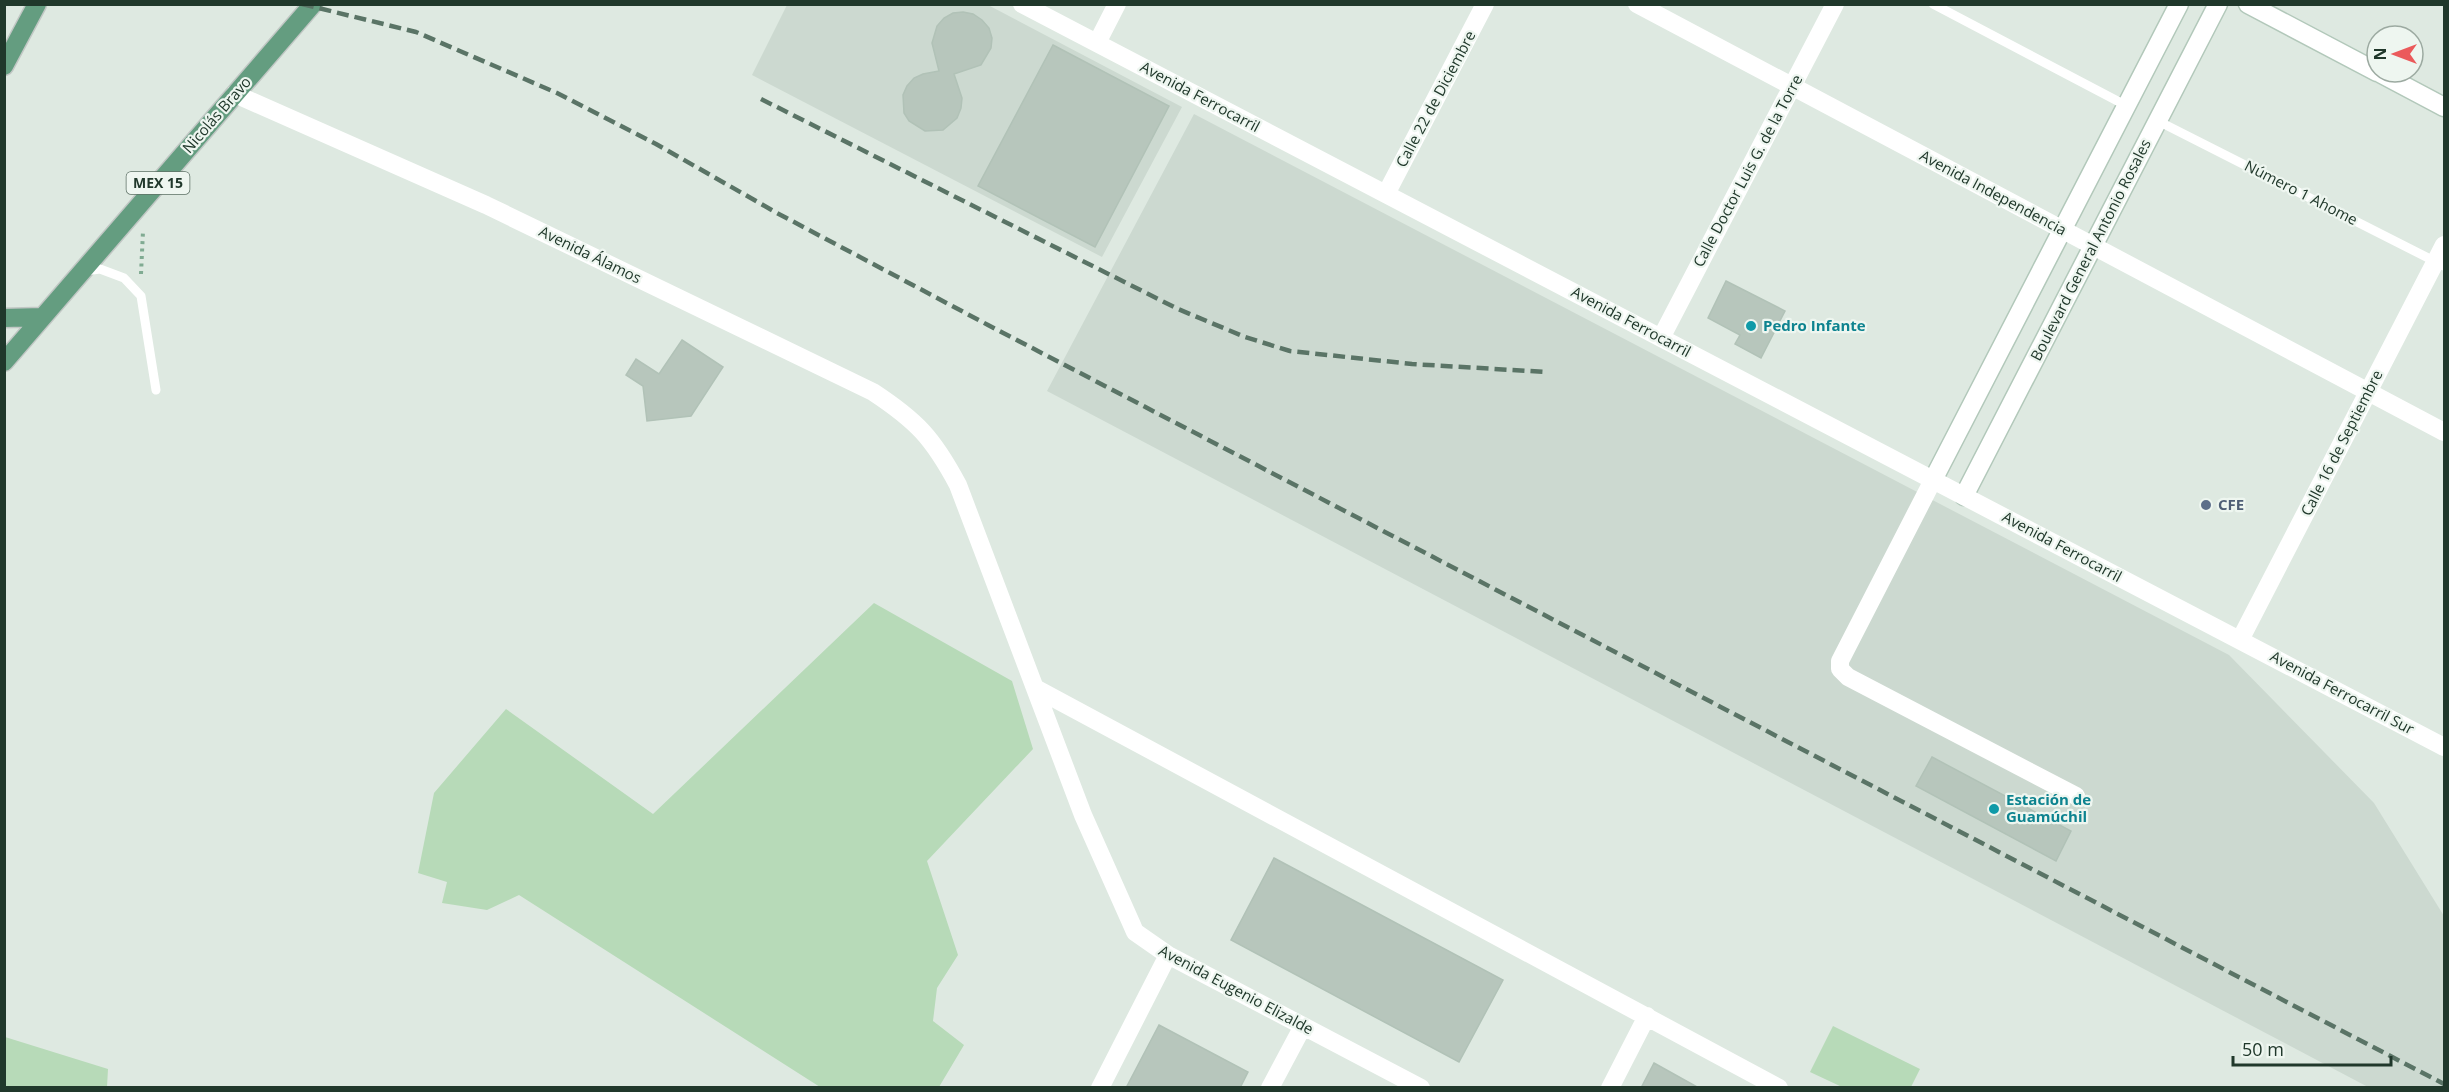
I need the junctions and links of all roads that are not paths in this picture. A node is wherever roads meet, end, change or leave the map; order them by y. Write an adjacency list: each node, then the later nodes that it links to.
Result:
1 (37, 4): 13 (main road)
2 (313, 4): 17 (main road, Nicolás Bravo / MEX 15)
3 (1022, 4): 12 (street, Avenida Ferrocarril)
4 (1117, 4): 12 (street)
5 (1485, 4): 21 (street, Calle 22 de Diciembre)
6 (1637, 4): 16 (street, Avenida Independencia)
7 (1835, 4): 16 (street, Calle Doctor Luis G. de la Torre)
8 (1933, 4): 18 (lane)
9 (2179, 4): 18 (street)
10 (2218, 4): 20 (street, Boulevard General Antonio Rosales)
11 (2248, 4): 14 (street)
12 (1096, 43): 21 (street, Avenida Ferrocarril)
13 (4, 66)
14 (2365, 66)
15 (2400, 84): 19 (street)
16 (1792, 87): 22 (street, Avenida Independencia); 28 (street, Calle Doctor Luis G. de la Torre)
17 (235, 94): 25 (main road, Nicolás Bravo / MEX 15); 36 (street, Avenida Álamos)
18 (2127, 105): 22 (street)
19 (2445, 107)
20 (2158, 121): 23 (street, Boulevard General Antonio Rosales); 24 (lane, Número 1 Ahome)
21 (1386, 194): 28 (street, Avenida Ferrocarril)
22 (2063, 229): 23 (street, Avenida Independencia); 33 (street)
23 (2093, 246): 31 (street, Avenida Independencia); 34 (street, Boulevard General Antonio Rosales)
24 (2442, 258): 31 (street, Calle 16 de Septiembre)
25 (82, 271): 26 (main road, Nicolás Bravo / MEX 15); 30 (lane)
26 (42, 317): 27 (main road); 29 (main road, Nicolás Bravo / MEX 15)
27 (4, 318)
28 (1661, 338): 33 (street, Avenida Ferrocarril)
29 (4, 362)
30 (156, 390)
31 (2368, 392): 32 (street, Avenida Independencia); 35 (street, Calle 16 de Septiembre)
32 (2445, 432)
33 (1933, 480): 34 (street, Avenida Ferrocarril); 38 (street)
34 (1964, 496): 35 (street, Avenida Ferrocarril)
35 (2240, 640): 37 (street, Avenida Ferrocarril Sur)
36 (1035, 688): 39 (street, Avenida Eugenio Elizalde); 40 (street)
37 (2445, 747)
38 (2076, 796)
39 (1168, 955): 41 (street, Avenida Eugenio Elizalde); 42 (street)
40 (1647, 1016): 45 (street); 46 (street)
41 (1303, 1026): 43 (street); 44 (street, Avenida Eugenio Elizalde)
42 (1100, 1088)
43 (1270, 1088)
44 (1420, 1088)
45 (1610, 1088)
46 (1779, 1088)

